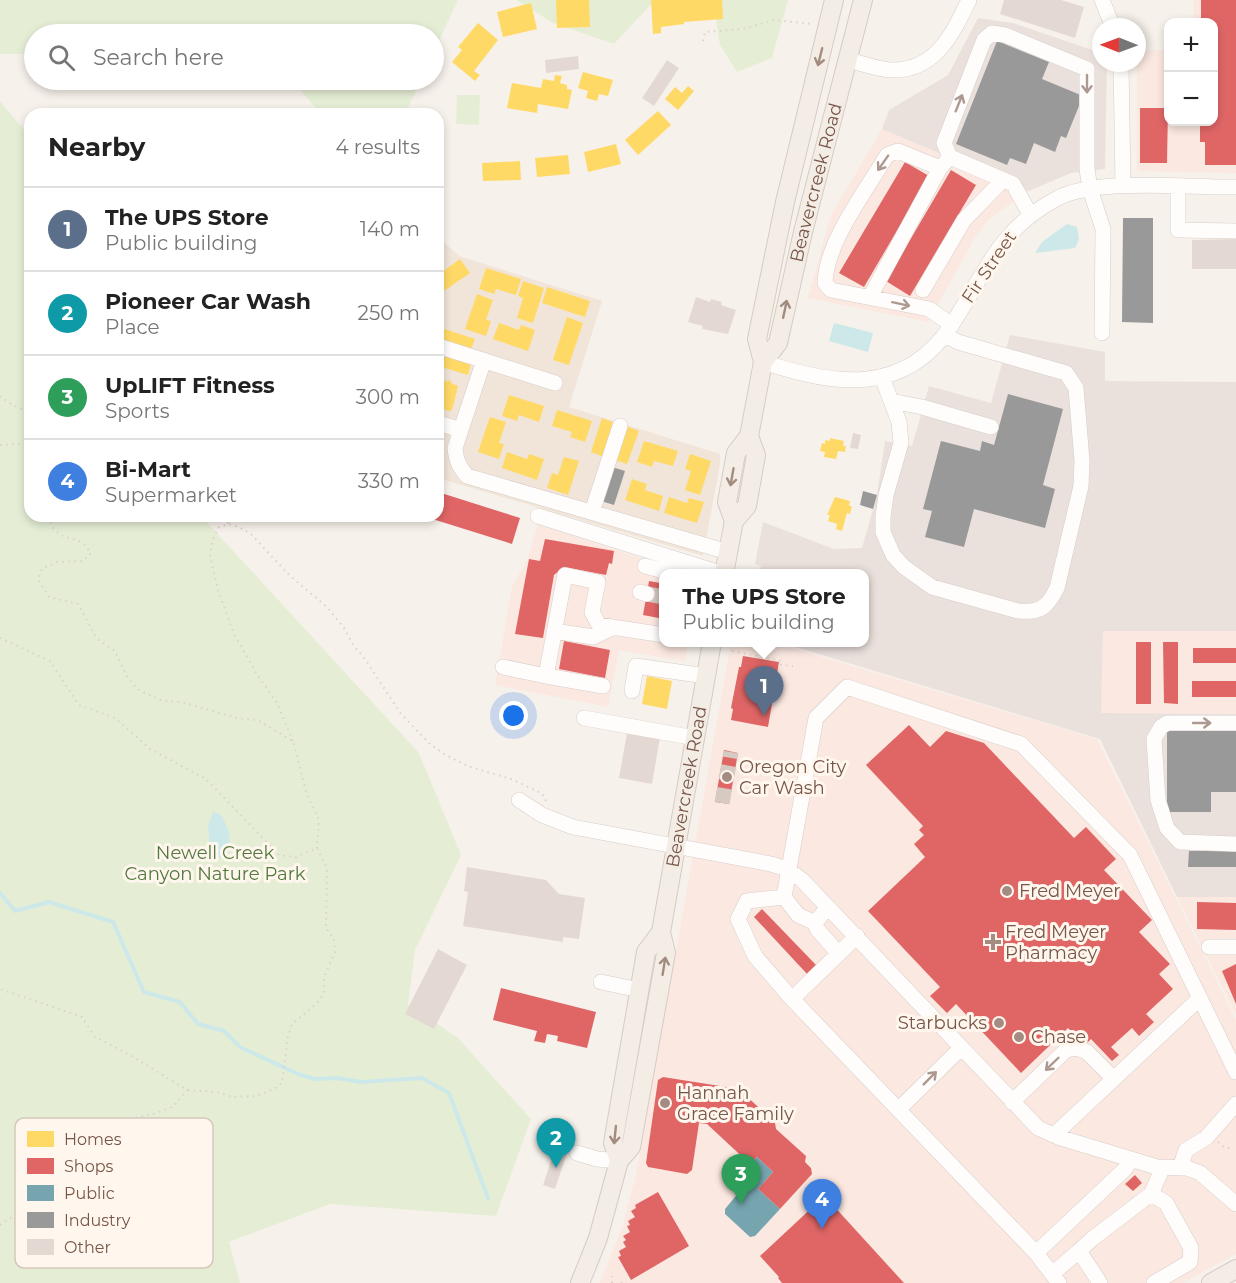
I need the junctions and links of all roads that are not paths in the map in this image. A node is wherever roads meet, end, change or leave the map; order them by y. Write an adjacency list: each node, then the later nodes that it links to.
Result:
1 (834, 0): 22 (main road, Beavercreek Road, one-way to 22)
2 (863, 0): 6 (main road, Beavercreek Road)
3 (969, 0): 6 (street)
4 (1102, 0): 5 (street)
5 (1109, 18)
6 (848, 60): 22 (main road, Beavercreek Road, one-way to 6)
7 (1121, 72): 10 (street)
8 (945, 163): 9 (street); 13 (street, one-way to 13); 17 (street); 17 (street, one-way to 17)
9 (1003, 180): 14 (street); 16 (street)
10 (1122, 186): 11 (street, Fir Street); 13 (street, Fir Street)
11 (1178, 187): 12 (street, Fir Street); 15 (street)
12 (1236, 187)
13 (1090, 189): 14 (street, Fir Street); 19 (street)
14 (1030, 214): 18 (street, Fir Street)
15 (1236, 231)
16 (923, 290)
17 (870, 297): 18 (street, one-way to 18)
18 (948, 330): 23 (street, Fir Street); 25 (street)
19 (1102, 333)
20 (444, 348): 21 (street)
21 (484, 360): 24 (street); 29 (street)
22 (763, 362): 23 (street, Fir Street); 32 (main road, Beavercreek Road)
23 (882, 377): 25 (street)
24 (555, 383)
25 (891, 401): 28 (street)
26 (444, 425): 29 (street)
27 (620, 426): 30 (street)
28 (991, 427)
29 (461, 430): 30 (street)
30 (592, 513): 32 (street)
31 (538, 516): 35 (street)
32 (728, 552): 36 (main road, Beavercreek Road)
33 (645, 566): 34 (street)
34 (659, 569)
35 (711, 569)
36 (725, 569)
37 (614, 627): 38 (street); 38 (street); 39 (street)
38 (554, 631): 42 (street)
39 (659, 634)
40 (710, 647): 43 (main road, Beavercreek Road)
41 (503, 667): 42 (street)
42 (546, 676): 44 (street)
43 (706, 676): 45 (street); 48 (main road, Beavercreek Road)
44 (603, 686)
45 (632, 691)
46 (584, 718): 48 (street)
47 (1236, 723): 50 (street, one-way to 47)
48 (695, 738): 51 (main road, Beavercreek Road)
49 (519, 800): 51 (street)
50 (1236, 844)
51 (676, 846): 52 (street); 56 (main road, Beavercreek Road)
52 (787, 869): 53 (street); 54 (street); 63 (street)
53 (784, 897): 55 (street); 64 (street)
54 (828, 907): 55 (street); 57 (street)
55 (815, 923): 60 (street)
56 (661, 932): 62 (main road, Beavercreek Road); 68 (main road, Beavercreek Road, one-way to 56)
57 (857, 936): 60 (street); 65 (street)
58 (1209, 947): 59 (street)
59 (1236, 947)
60 (839, 954): 64 (street)
61 (601, 982): 62 (street)
62 (640, 990): 68 (main road); 75 (main road, Beavercreek Road, one-way to 75)
63 (1200, 998): 66 (street); 67 (street)
64 (792, 999): 71 (street)
65 (961, 1048): 69 (street); 71 (street, one-way to 65)
66 (1236, 1072)
67 (1114, 1078): 69 (street, one-way to 69); 72 (street)
68 (643, 1086): 75 (main road, Beavercreek Road)
69 (1012, 1102): 72 (street)
70 (1236, 1104): 77 (street)
71 (900, 1109): 81 (street)
72 (1054, 1135): 74 (street)
73 (578, 1153): 75 (street)
74 (1131, 1159): 76 (street); 81 (street)
75 (619, 1161): 84 (main road, Beavercreek Road)
76 (1163, 1167): 77 (street); 78 (street)
77 (1180, 1168): 79 (street)
78 (1151, 1194): 80 (street); 86 (street)
79 (1236, 1204)
80 (1080, 1251): 83 (street); 85 (street)
81 (1036, 1252): 83 (street)
82 (1236, 1269): 87 (main road)
83 (1056, 1279)
84 (580, 1283)
85 (1100, 1283)
86 (1154, 1283)
87 (1211, 1283)

